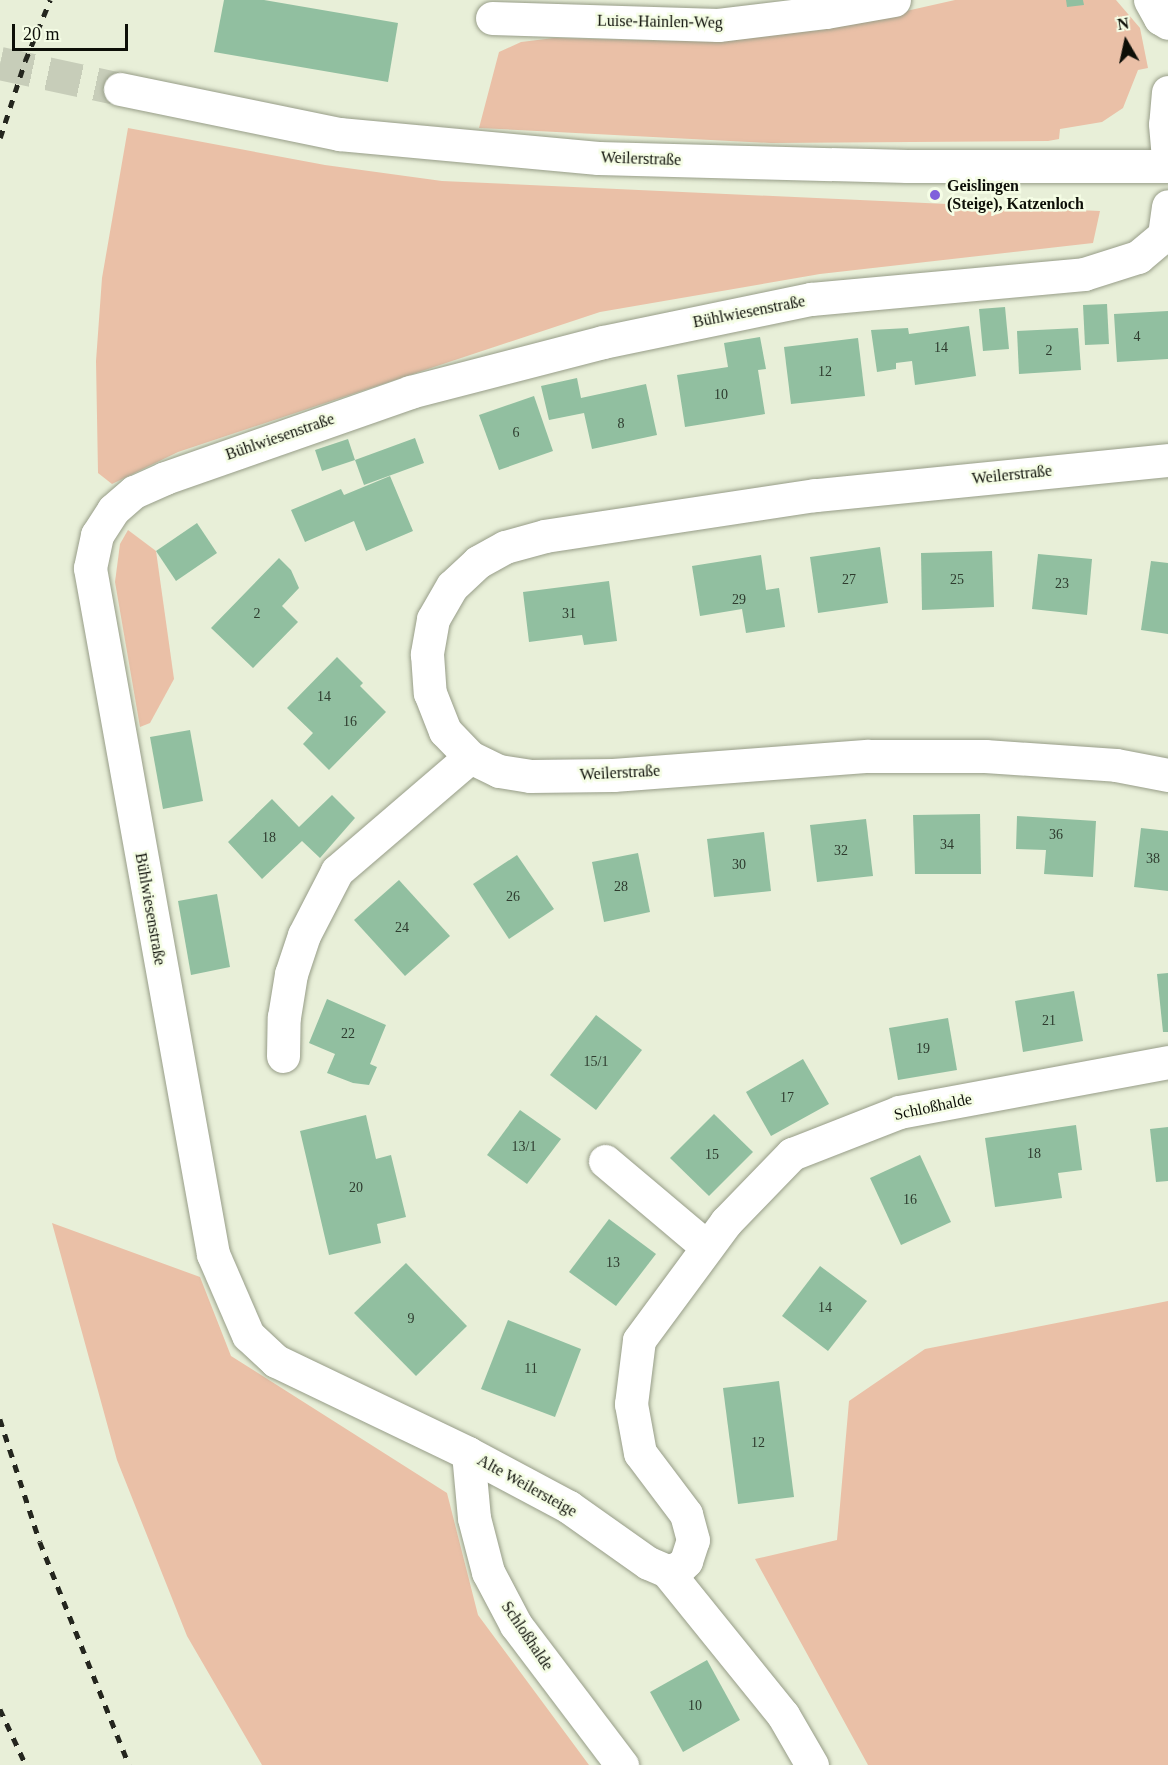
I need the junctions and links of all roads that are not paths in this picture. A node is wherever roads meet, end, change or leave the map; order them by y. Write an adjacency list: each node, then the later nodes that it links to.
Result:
1 (894, 0): 3 (street, Luise-Hainlen-Weg)
2 (1150, 0): 5 (street)
3 (826, 6): 4 (street, Luise-Hainlen-Weg)
4 (492, 18)
5 (1168, 23)
6 (120, 89): 9 (street, Weilerstraße)
7 (1168, 92): 8 (street)
8 (1168, 159)
9 (1168, 166)
10 (1168, 206): 18 (street, Bühlwiesenstraße)
11 (1168, 460): 12 (street, Weilerstraße)
12 (470, 757): 13 (street, Weilerstraße); 14 (street)
13 (1168, 775)
14 (283, 1056)
15 (1168, 1062): 17 (street, Schloßhalde)
16 (605, 1161): 17 (street)
17 (707, 1247): 20 (street, Schloßhalde)
18 (213, 1254): 19 (street, Alte Weilersteige)
19 (468, 1453): 20 (street, Alte Weilersteige); 21 (street, Schloßhalde)
20 (667, 1571): 22 (street, Alte Weilersteige)
21 (622, 1765)
22 (812, 1765)

